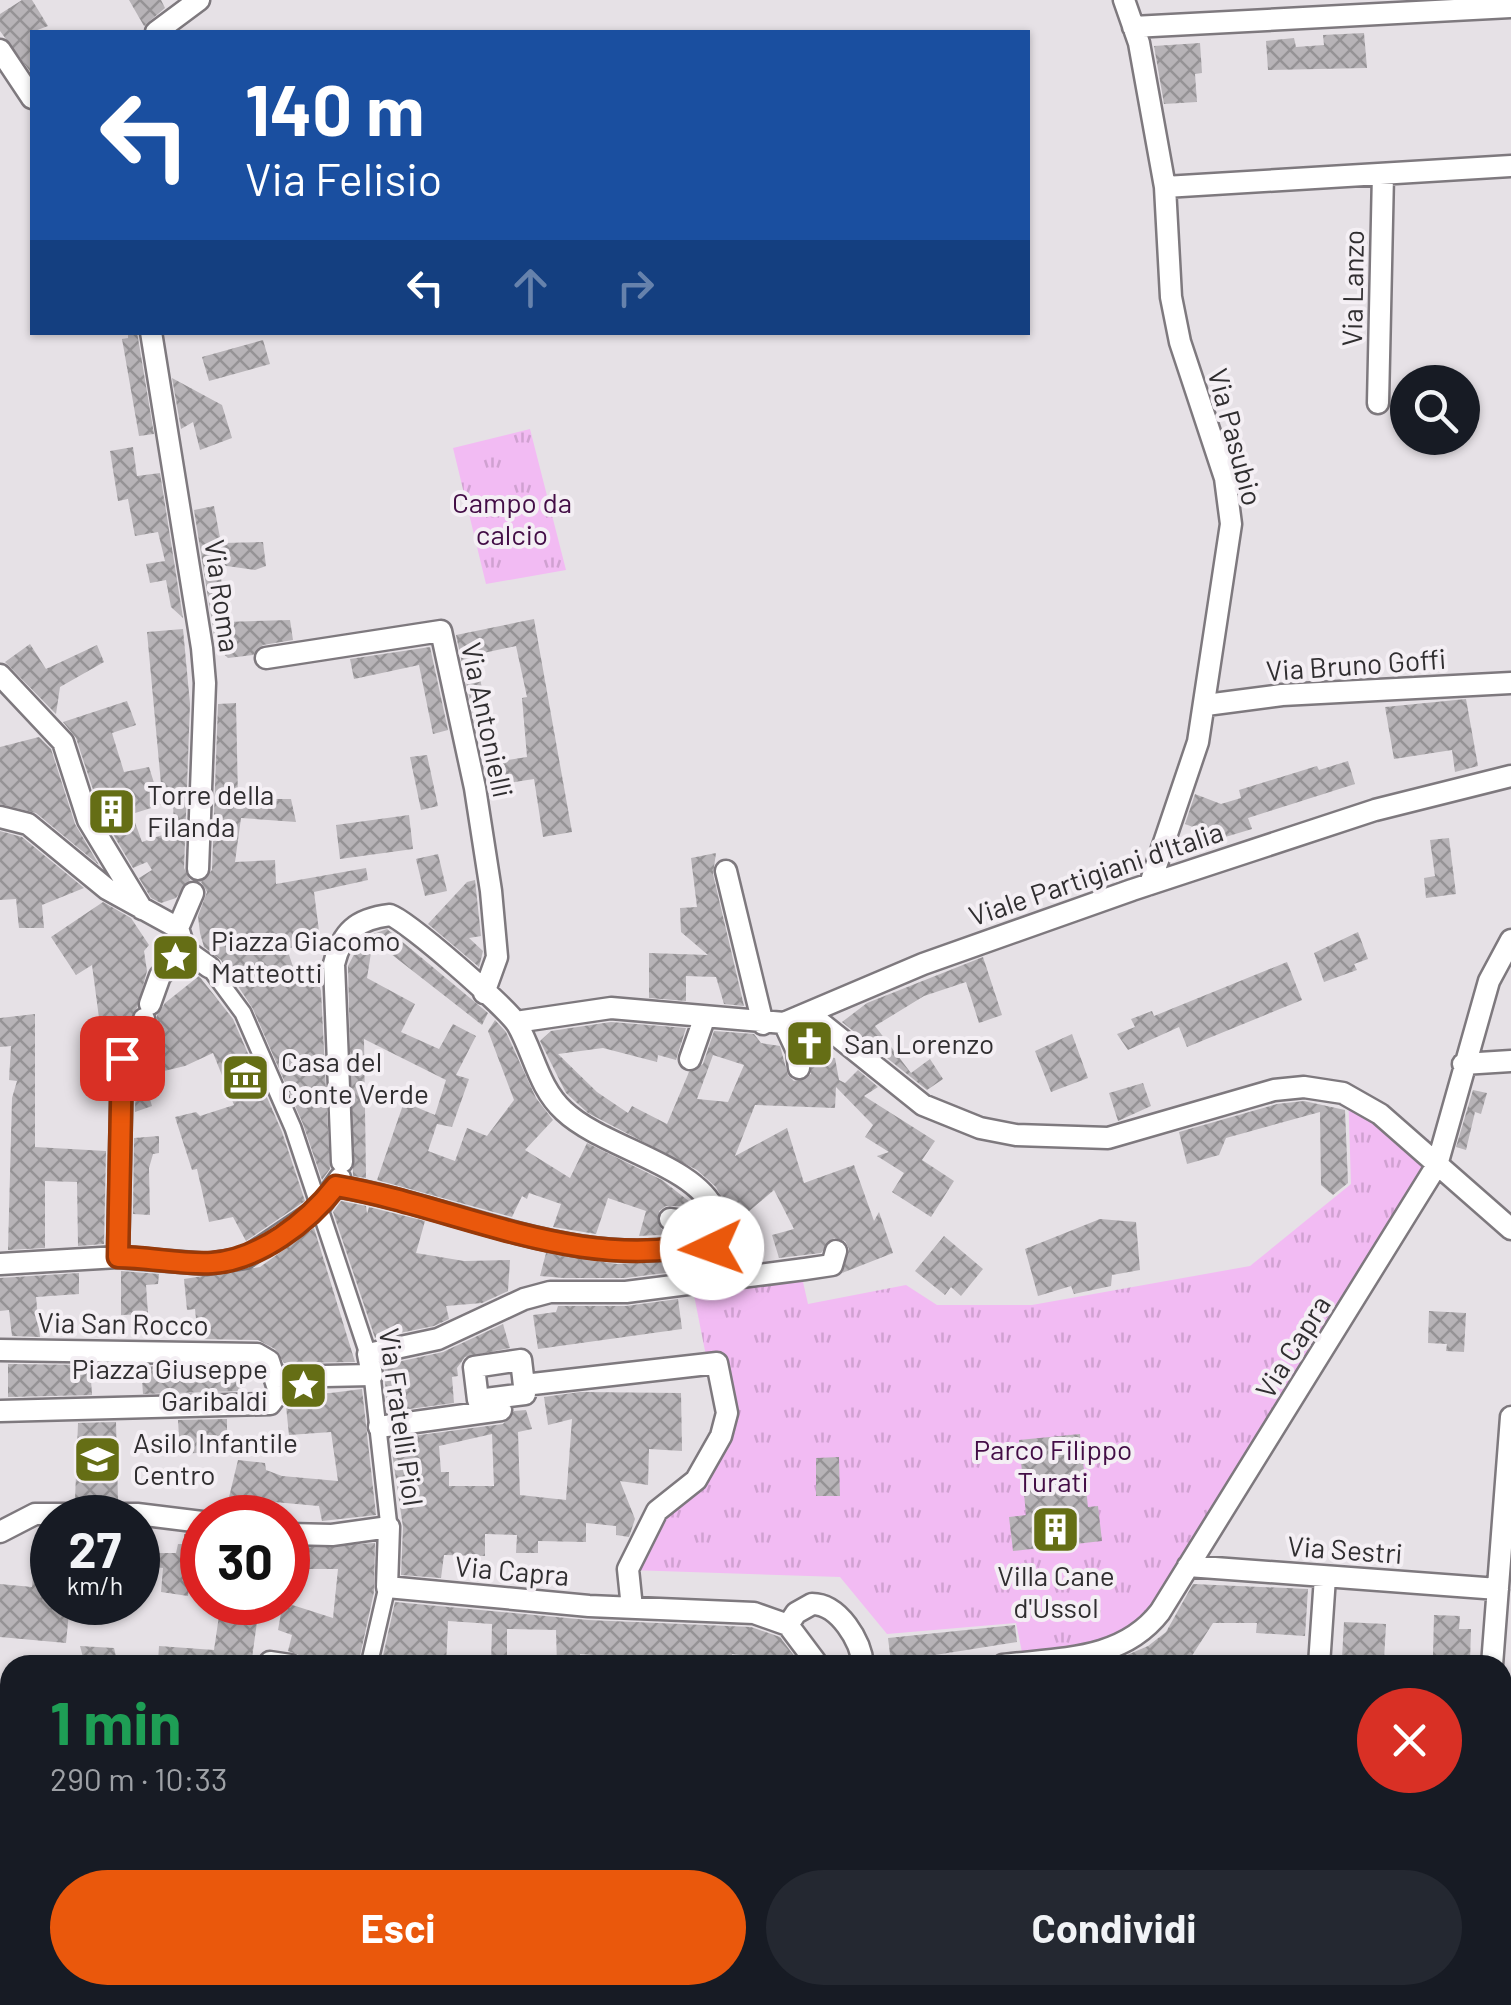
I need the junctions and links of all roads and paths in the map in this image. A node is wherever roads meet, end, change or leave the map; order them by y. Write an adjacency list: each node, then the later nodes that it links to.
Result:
1 (199, 0): 5 (street)
2 (1124, 0): 4 (street, Via Pasubio)
3 (1511, 7): 4 (street)
4 (1133, 27): 10 (street, Via Pasubio)
5 (159, 30)
6 (0, 50): 7 (street)
7 (30, 95)
8 (1511, 166): 9 (street)
9 (1382, 174): 10 (street); 12 (street, Via Lanzo)
10 (1165, 187): 17 (street, Via Pasubio)
11 (152, 335): 21 (street, Via Roma)
12 (1378, 402)
13 (266, 658): 30 (street, Via Antonielli)
14 (0, 675): 16 (street)
15 (1511, 683): 17 (street, Via Bruno Goffi)
16 (22, 702): 18 (street); 25 (street)
17 (1206, 705): 23 (street, Via Pasubio)
18 (0, 710)
19 (1511, 776): 23 (street, Viale Partigiani d'Italia)
20 (0, 817): 25 (street)
21 (198, 869)
22 (726, 870): 34 (street)
23 (1150, 884): 31 (street, Viale Partigiani d'Italia)
24 (193, 892): 26 (street)
25 (142, 908): 26 (street)
26 (178, 928): 28 (street)
27 (1511, 940): 37 (street, Via Capra)
28 (185, 950): 29 (street); 46 (street)
29 (209, 968): 41 (street, Via Fratelli Piol)
30 (484, 993): 33 (street); 40 (street)
31 (811, 1015): 34 (street, Viale Partigiani d'Italia); 39 (street)
32 (704, 1018): 33 (street, Viale Partigiani d'Italia); 34 (street, Viale Partigiani d'Italia); 35 (street)
33 (516, 1022): 44 (street)
34 (773, 1024): 38 (street)
35 (690, 1060)
36 (1511, 1061): 37 (street)
37 (1462, 1064): 39 (street, Via Capra)
38 (799, 1068)
39 (1437, 1165): 43 (street); 61 (street, Via Capra)
40 (339, 1175): 41 (street); 44 (street)
41 (322, 1204): 46 (street); 50 (street, Via Fratelli Piol)
42 (670, 1219): 44 (street)
43 (1511, 1229)
44 (714, 1233): 48 (street)
45 (836, 1251): 48 (street)
46 (118, 1257): 47 (street)
47 (0, 1264)
48 (710, 1279): 50 (street)
49 (0, 1350): 51 (street, Via San Rocco)
50 (370, 1364): 51 (street); 56 (street, Via Fratelli Piol)
51 (277, 1377): 54 (street)
52 (524, 1385): 65 (street)
53 (505, 1409): 56 (street)
54 (0, 1410)
55 (1511, 1418): 64 (street)
56 (379, 1427): 58 (street, Via Fratelli Piol)
57 (180, 1519): 59 (street)
58 (389, 1527): 60 (street); 63 (street, Via Fratelli Piol)
59 (0, 1532)
60 (310, 1534)
61 (1188, 1566): 62 (street, Via Sestri); 70 (street, Via Capra)
62 (1324, 1577): 64 (street, Via Sestri); 71 (street)
63 (387, 1586): 65 (street, Via Capra); 67 (street, Via Fratelli Piol)
64 (1498, 1588): 72 (street)
65 (632, 1608): 66 (street, Via Capra)
66 (788, 1626): 68 (street); 69 (street)
67 (371, 1655)
68 (810, 1655)
69 (860, 1655)
70 (1087, 1655)
71 (1320, 1655)
72 (1493, 1655)

